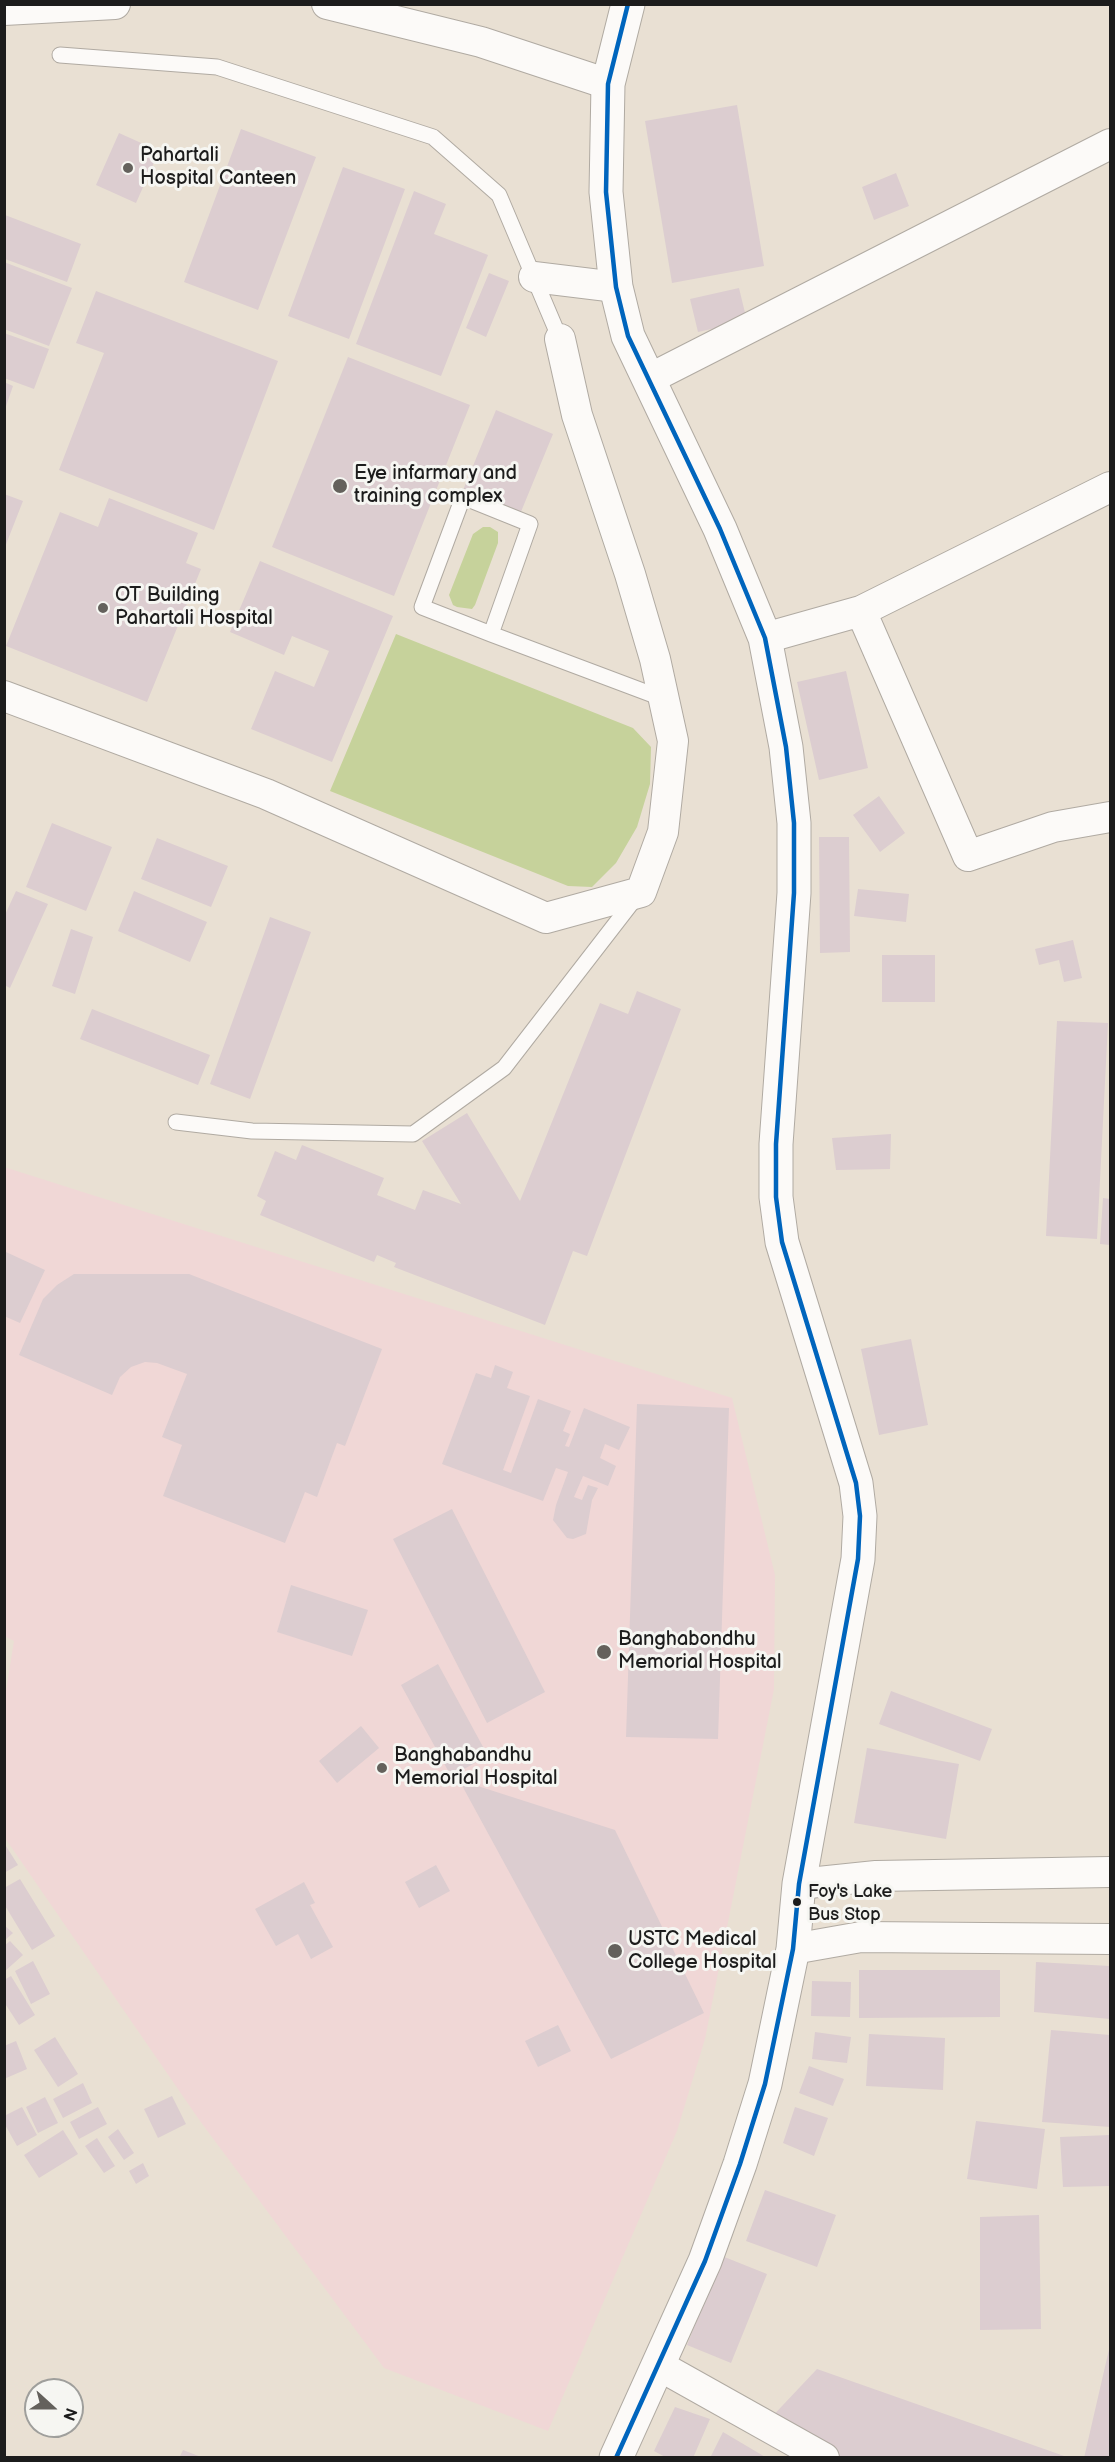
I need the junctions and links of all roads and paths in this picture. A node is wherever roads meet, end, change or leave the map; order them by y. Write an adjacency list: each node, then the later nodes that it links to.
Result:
1 (115, 4): 4 (street)
2 (327, 4): 6 (street)
3 (628, 4): 6 (highway)
4 (4, 10)
5 (60, 55): 8 (lane)
6 (608, 84): 9 (highway)
7 (1110, 144): 11 (street)
8 (534, 277): 9 (street); 10 (lane)
9 (616, 287): 11 (highway)
10 (560, 339): 17 (street)
11 (649, 379): 15 (highway)
12 (1110, 487): 13 (street)
13 (861, 611): 15 (street); 18 (street)
14 (491, 633): 14 (lane); 17 (lane)
15 (765, 638): 22 (highway)
16 (4, 696): 19 (street)
17 (664, 699): 19 (street)
18 (1110, 817)
19 (641, 892): 20 (lane)
20 (176, 1122)
21 (1110, 1872): 22 (street)
22 (799, 1884): 24 (highway)
23 (1110, 1940): 24 (street)
24 (793, 1949): 25 (highway)
25 (658, 2365): 26 (highway); 27 (street)
26 (616, 2457)
27 (824, 2457)

